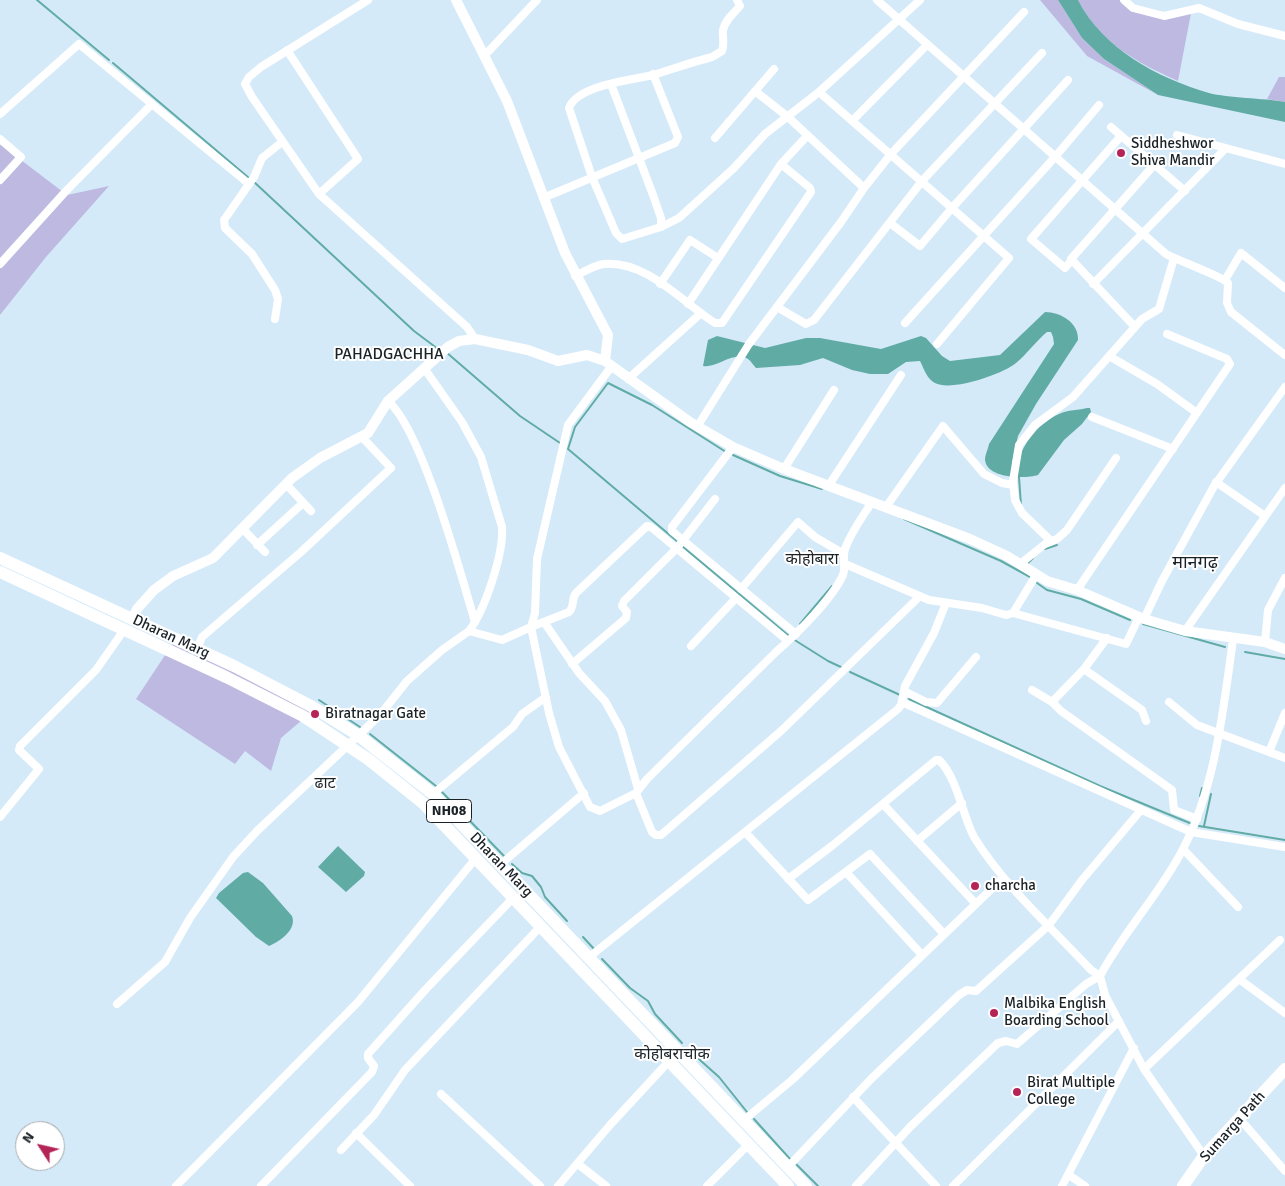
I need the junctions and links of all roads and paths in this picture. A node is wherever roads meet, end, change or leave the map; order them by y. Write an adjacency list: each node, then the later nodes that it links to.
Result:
1 (368, 0): 12 (street)
2 (456, 0): 14 (street)
3 (537, 0): 14 (street)
4 (737, 0): 16 (street)
5 (877, 0): 9 (street)
6 (920, 0): 9 (street)
7 (1124, 0): 10 (street)
8 (1024, 12): 17 (street)
9 (900, 20): 11 (street); 21 (street)
10 (1285, 36)
11 (927, 44): 17 (street); 27 (street)
12 (287, 50): 35 (street); 50 (street)
13 (1042, 53): 22 (street)
14 (485, 55): 51 (street)
15 (774, 69): 20 (street)
16 (653, 74): 19 (street); 39 (street)
17 (964, 77): 22 (street); 37 (street)
18 (1068, 80): 29 (street)
19 (611, 84): 39 (street); 43 (street)
20 (755, 91): 26 (street); 33 (street)
21 (819, 92): 26 (street); 27 (street)
22 (994, 103): 29 (street); 46 (street)
23 (152, 104): 25 (street); 45 (street); 61 (street)
24 (1099, 104): 38 (street)
25 (0, 114)
26 (788, 117): 31 (street); 55 (street)
27 (853, 120): 37 (street)
28 (1110, 127): 32 (street)
29 (1023, 128): 38 (street); 52 (street)
30 (1177, 135): 36 (street)
31 (807, 136): 40 (street); 48 (street)
32 (1121, 136): 42 (street); 47 (street)
33 (715, 138)
34 (0, 139): 44 (street)
35 (282, 142): 45 (street); 50 (street)
36 (1225, 149): 41 (street); 49 (street)
37 (891, 154): 46 (street); 48 (street)
38 (1055, 157): 47 (street); 57 (street)
39 (639, 158): 43 (street); 55 (street)
40 (781, 164): 58 (street); 69 (street)
41 (1285, 164)
42 (1154, 165): 49 (street); 53 (street)
43 (592, 177): 51 (street); 55 (street)
44 (0, 180)
45 (251, 180): 70 (street)
46 (922, 181): 52 (street); 54 (street)
47 (1083, 181): 53 (street); 60 (street)
48 (864, 188): 68 (street)
49 (1185, 191): 56 (street)
50 (319, 194): 74 (street)
51 (543, 198): 62 (street)
52 (952, 208): 54 (street); 57 (street)
53 (1114, 209): 56 (street); 60 (street)
54 (890, 223): 68 (street)
55 (661, 227)
56 (1143, 235): 59 (street); 65 (street)
57 (984, 236): 71 (street); 75 (street)
58 (718, 258): 64 (street); 67 (street)
59 (1174, 258): 63 (street); 72 (street)
60 (1071, 261): 65 (street)
61 (0, 264)
62 (575, 276): 64 (street); 78 (street)
63 (1226, 280): 66 (street); 76 (street)
64 (660, 284): 67 (street)
65 (1093, 284): 72 (street)
66 (1285, 288)
67 (688, 304): 69 (street)
68 (777, 307): 87 (street)
69 (700, 314): 81 (street)
70 (275, 319)
71 (905, 323)
72 (1135, 327): 77 (street)
73 (1167, 334): 85 (street)
74 (475, 339): 78 (street); 79 (street)
75 (937, 344)
76 (1285, 354)
77 (1109, 356): 85 (street); 94 (street)
78 (608, 364): 81 (street); 127 (street)
79 (424, 368): 84 (street); 124 (street)
80 (901, 375): 96 (street)
81 (628, 379): 87 (street)
82 (1285, 387): 93 (street)
83 (834, 390): 92 (street)
84 (388, 401): 88 (street); 124 (street)
85 (1197, 413): 90 (street)
86 (1092, 417): 90 (street)
87 (697, 426): 89 (street)
88 (362, 437): 95 (street); 136 (street)
89 (733, 447): 92 (street); 105 (street)
90 (1173, 449): 118 (street)
91 (1116, 458): 106 (street)
92 (784, 469): 96 (street)
93 (1216, 482): 103 (street); 123 (street)
94 (1013, 483): 101 (street); 106 (street)
95 (286, 484): 100 (street); 104 (street)
96 (829, 486): 99 (street)
97 (1285, 488): 103 (street)
98 (716, 499): 105 (street)
99 (872, 502): 101 (street); 110 (street)
100 (304, 504): 102 (street); 107 (street)
101 (886, 507): 113 (street)
102 (311, 511)
103 (1265, 516): 129 (street)
104 (242, 528): 107 (street); 126 (street)
105 (683, 540): 108 (street); 117 (street)
106 (1051, 541): 113 (street)
107 (257, 544): 109 (street)
108 (677, 548): 120 (street); 125 (street); 139 (street)
109 (265, 552)
110 (844, 554): 112 (street); 117 (street)
111 (0, 558): 126 (main road, Dharan Marg / NH08)
112 (845, 564): 119 (street); 130 (street)
113 (1020, 564): 115 (street)
114 (0, 572): 126 (main road, Dharan Marg / NH08)
115 (1036, 575): 118 (street); 122 (street)
116 (1285, 578): 134 (street)
117 (741, 589): 130 (street)
118 (1077, 590): 123 (street)
119 (920, 597): 121 (street); 154 (street)
120 (736, 598): 133 (street); 135 (street)
121 (946, 603): 122 (street); 142 (street)
122 (1014, 613): 131 (street)
123 (1142, 618): 129 (street); 131 (street)
124 (475, 622): 128 (street)
125 (544, 622): 127 (street); 139 (street)
126 (128, 625): 136 (main road, Dharan Marg / NH08); 151 (main road, Dharan Marg / NH08); 160 (street)
127 (531, 627): 128 (street); 143 (street)
128 (469, 631): 150 (street)
129 (1185, 631): 132 (street)
130 (796, 634): 133 (street)
131 (1107, 638): 140 (street)
132 (1233, 640): 134 (street); 149 (street)
133 (788, 641): 154 (street)
134 (1264, 642): 137 (street)
135 (691, 646)
136 (197, 649): 150 (main road, Dharan Marg / NH08)
137 (1285, 649)
138 (976, 657): 142 (street)
139 (572, 664): 154 (street)
140 (1084, 670): 145 (street); 148 (street)
141 (1032, 690): 145 (street)
142 (904, 691): 144 (street)
143 (546, 697): 155 (street); 156 (street)
144 (902, 702): 159 (street); 162 (street)
145 (1052, 702): 161 (street)
146 (1169, 702): 149 (street)
147 (1285, 713): 152 (street)
148 (1146, 721)
149 (1219, 733): 152 (street); 161 (street)
150 (358, 735): 151 (street); 156 (main road, Dharan Marg / NH08)
151 (348, 744): 167 (main road, Dharan Marg / NH08); 183 (street)
152 (1269, 752): 153 (street)
153 (1285, 758)
154 (637, 791): 155 (street)
155 (584, 793): 168 (street)
156 (433, 794): 168 (main road, Dharan Marg / NH08)
157 (962, 803): 158 (street); 164 (street); 170 (street)
158 (882, 804): 164 (street); 171 (street)
159 (1141, 810): 163 (street); 175 (street)
160 (0, 817)
161 (1197, 819): 163 (street)
162 (746, 832): 171 (street); 180 (street)
163 (1191, 832): 165 (street); 166 (street)
164 (917, 842): 173 (street)
165 (1285, 848)
166 (1183, 849): 174 (street); 181 (street)
167 (476, 858): 172 (main road, Dharan Marg / NH08); 204 (street)
168 (501, 864): 180 (main road, Dharan Marg / NH08)
169 (846, 872): 171 (street); 177 (street); 179 (street)
170 (1003, 878): 173 (street); 175 (street)
171 (788, 879)
172 (514, 897): 176 (main road, Dharan Marg / NH08); 205 (street)
173 (976, 904): 177 (street)
174 (1238, 907)
175 (1049, 925): 181 (street); 192 (street)
176 (541, 926): 188 (main road, Dharan Marg / NH08); 195 (street)
177 (944, 934): 179 (street)
178 (1280, 940): 182 (street)
179 (922, 955): 194 (street)
180 (588, 958): 187 (main road, Dharan Marg / NH08)
181 (1100, 976): 185 (street); 196 (street)
182 (1239, 979): 184 (street); 189 (street)
183 (117, 1004)
184 (1285, 1013)
185 (1119, 1021): 186 (street); 215 (street)
186 (1134, 1048): 189 (street); 203 (street)
187 (677, 1052): 188 (street); 194 (main road, Dharan Marg / NH08)
188 (668, 1062): 197 (main road, Dharan Marg / NH08); 200 (street)
189 (1144, 1069): 199 (street)
190 (1285, 1069): 193 (main road, Sumarga Path)
191 (441, 1094): 207 (street)
192 (854, 1098): 196 (street); 201 (street)
193 (1240, 1119): 199 (main road, Sumarga Path); 202 (street)
194 (744, 1120): 201 (main road, Dharan Marg / NH08)
195 (356, 1133): 198 (street); 206 (street)
196 (896, 1142): 213 (street); 214 (street)
197 (749, 1144): 210 (street); 211 (main road, Dharan Marg / NH08)
198 (341, 1150)
199 (1204, 1156): 218 (main road, Sumarga Path)
200 (578, 1164): 208 (street); 209 (street)
201 (788, 1167): 212 (main road, Dharan Marg / NH08)
202 (1285, 1170)
203 (1069, 1175): 216 (street); 217 (street)
204 (176, 1186)
205 (261, 1186)
206 (410, 1186)
207 (540, 1186)
208 (558, 1186)
209 (606, 1186)
210 (707, 1186)
211 (788, 1186)
212 (806, 1186)
213 (856, 1186)
214 (936, 1186)
215 (953, 1186)
216 (1062, 1186)
217 (1085, 1186)
218 (1183, 1186)

